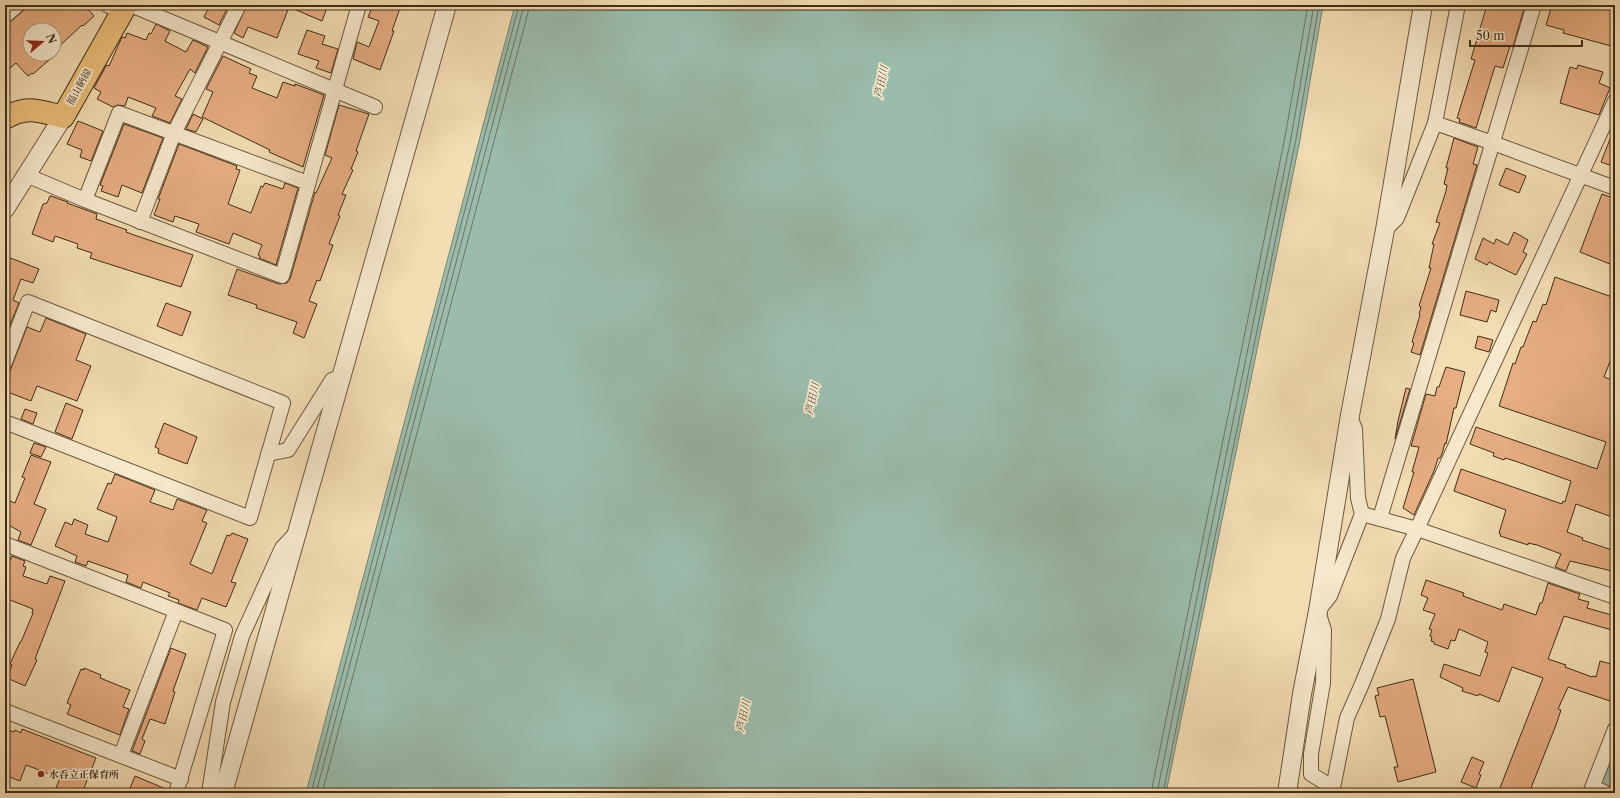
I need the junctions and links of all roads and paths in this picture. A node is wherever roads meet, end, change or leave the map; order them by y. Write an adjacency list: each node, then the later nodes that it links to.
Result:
1 (18, 5): 9 (street)
2 (239, 5): 10 (street)
3 (359, 5): 11 (street)
4 (447, 5): 28 (street)
5 (1423, 5): 26 (street)
6 (1458, 5): 16 (street)
7 (1534, 5): 18 (street)
8 (121, 7): 10 (street); 14 (main road, 福山鞆線)
9 (5, 16)
10 (220, 43): 11 (street); 17 (street)
11 (335, 91): 13 (street); 21 (street)
12 (1615, 101): 20 (street)
13 (375, 107)
14 (63, 117): 15 (main road, 福山鞆線); 19 (street)
15 (5, 118)
16 (1435, 123): 18 (street); 26 (street)
17 (174, 133): 21 (street); 23 (street); 25 (street)
18 (1493, 143): 20 (street); 33 (street)
19 (26, 175): 23 (street); 24 (street)
20 (1581, 175): 22 (street); 34 (street)
21 (308, 183): 25 (street)
22 (1615, 188)
23 (85, 200): 25 (street)
24 (5, 210)
25 (140, 222)
26 (1385, 230): 29 (street)
27 (5, 362): 31 (street)
28 (342, 376): 31 (street); 35 (street)
29 (1350, 415): 32 (street); 39 (street)
30 (5, 422): 31 (street)
31 (268, 454)
32 (1362, 514): 33 (street); 39 (street)
33 (1380, 518): 34 (street)
34 (1418, 529): 37 (street); 47 (street)
35 (298, 532): 41 (street); 51 (street)
36 (5, 544): 38 (street)
37 (1615, 597)
38 (176, 611): 40 (street); 44 (street)
39 (1318, 611): 47 (street); 52 (street)
40 (225, 630): 41 (street); 45 (street)
41 (242, 636): 50 (street)
42 (5, 711): 44 (street)
43 (1615, 729): 48 (street)
44 (121, 755): 45 (street)
45 (180, 778): 49 (street)
46 (1615, 789): 53 (street)
47 (1332, 790)
48 (1598, 791)
49 (176, 793)
50 (209, 793)
51 (223, 793)
52 (1287, 793)
53 (1613, 793)

